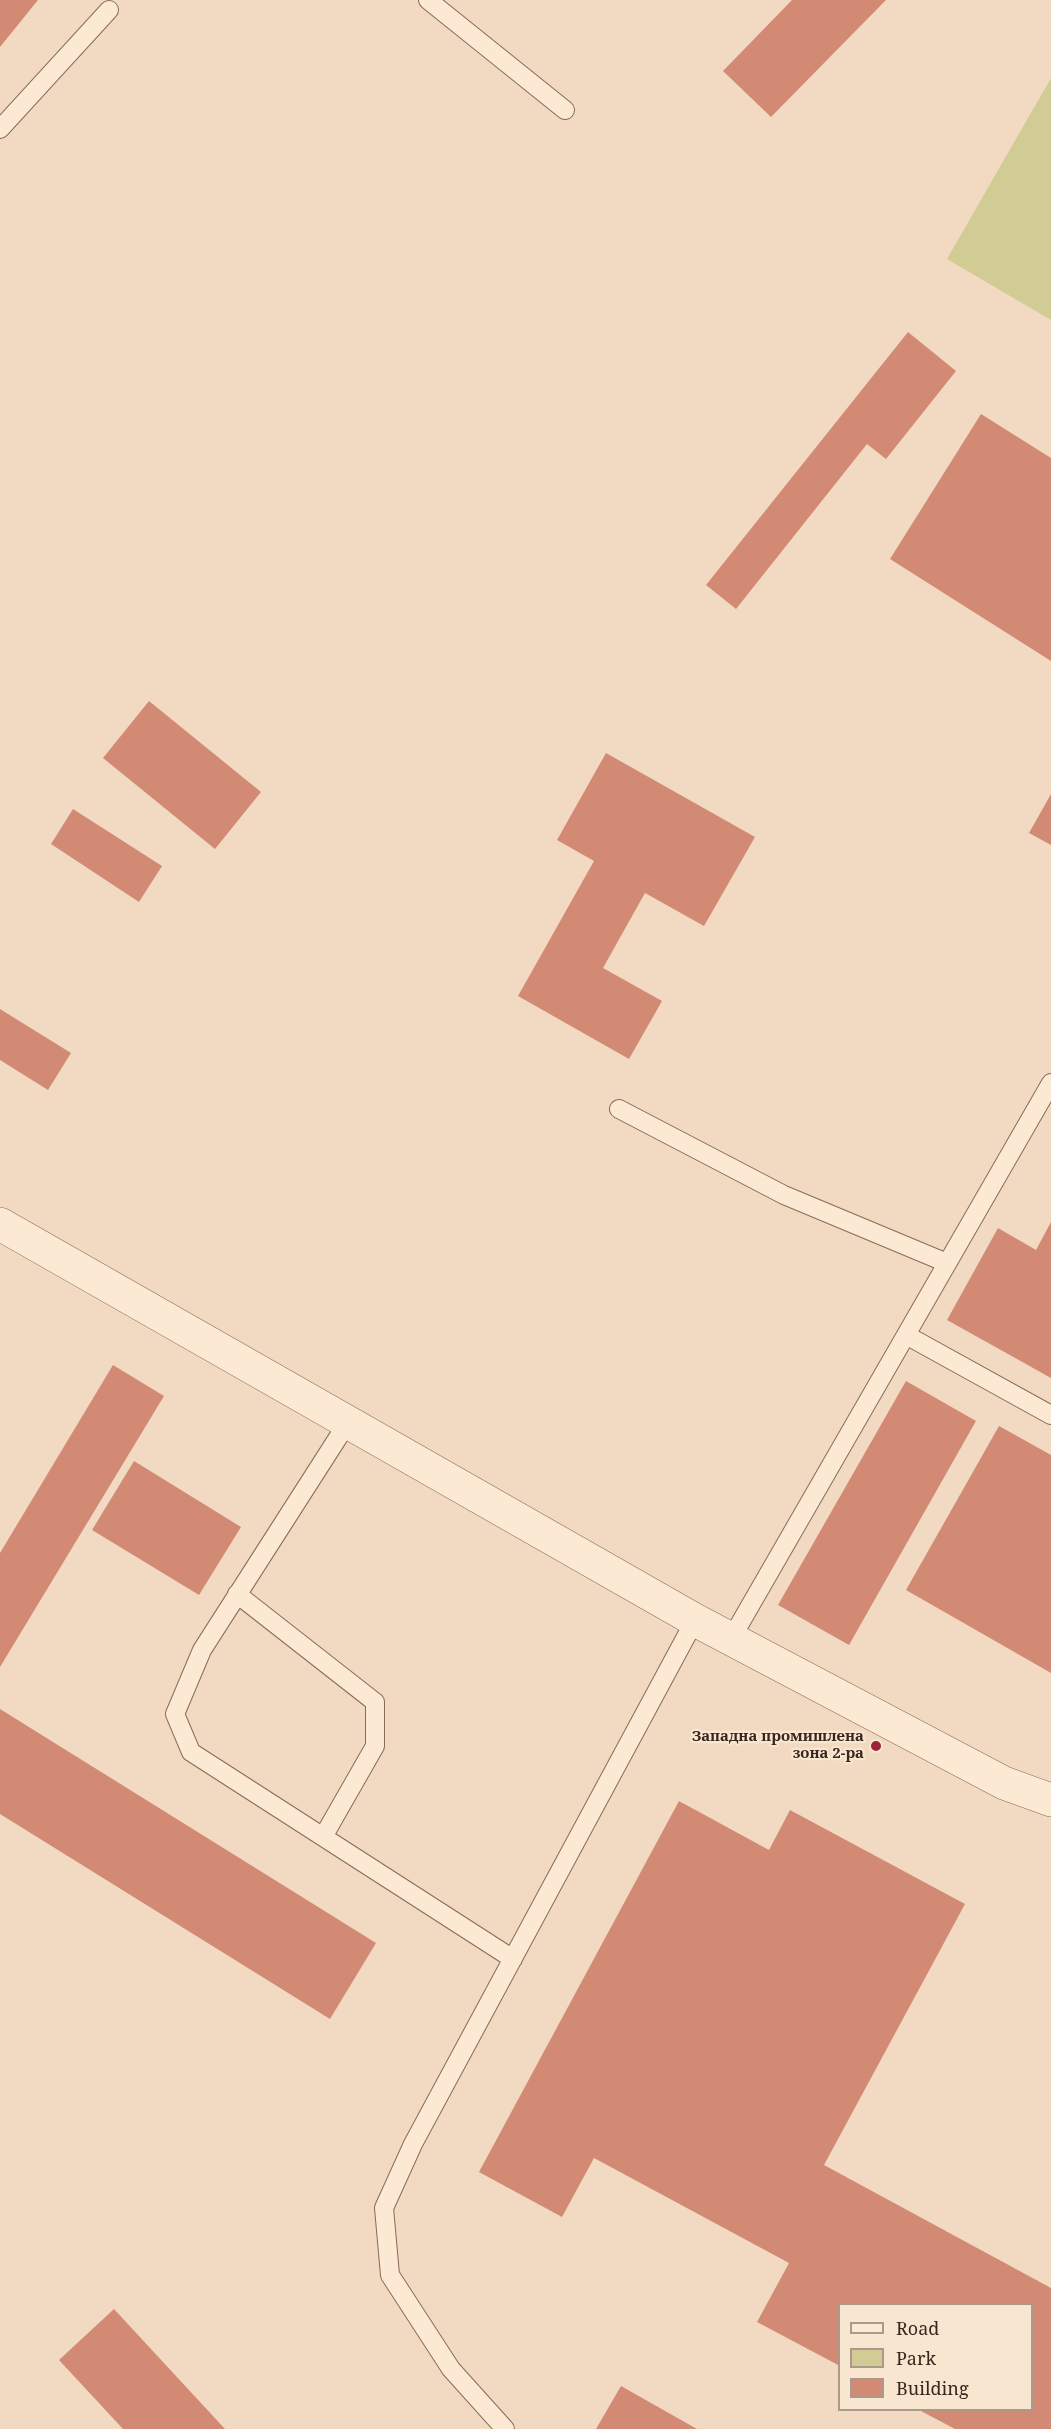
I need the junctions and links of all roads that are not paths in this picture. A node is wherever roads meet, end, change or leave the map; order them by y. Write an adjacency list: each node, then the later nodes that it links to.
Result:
1 (428, 0): 3 (lane)
2 (110, 10): 4 (lane)
3 (565, 110)
4 (0, 129)
5 (1051, 1083): 8 (lane)
6 (619, 1109): 8 (lane)
7 (0, 1224): 11 (street)
8 (947, 1263): 9 (lane)
9 (906, 1335): 10 (lane); 14 (lane)
10 (1051, 1415)
11 (348, 1422): 12 (lane); 13 (street)
12 (237, 1594): 16 (lane); 16 (lane)
13 (695, 1620): 14 (street); 17 (lane)
14 (731, 1639): 15 (street)
15 (1051, 1800)
16 (323, 1837): 17 (lane)
17 (513, 1959): 18 (lane)
18 (505, 2429)

